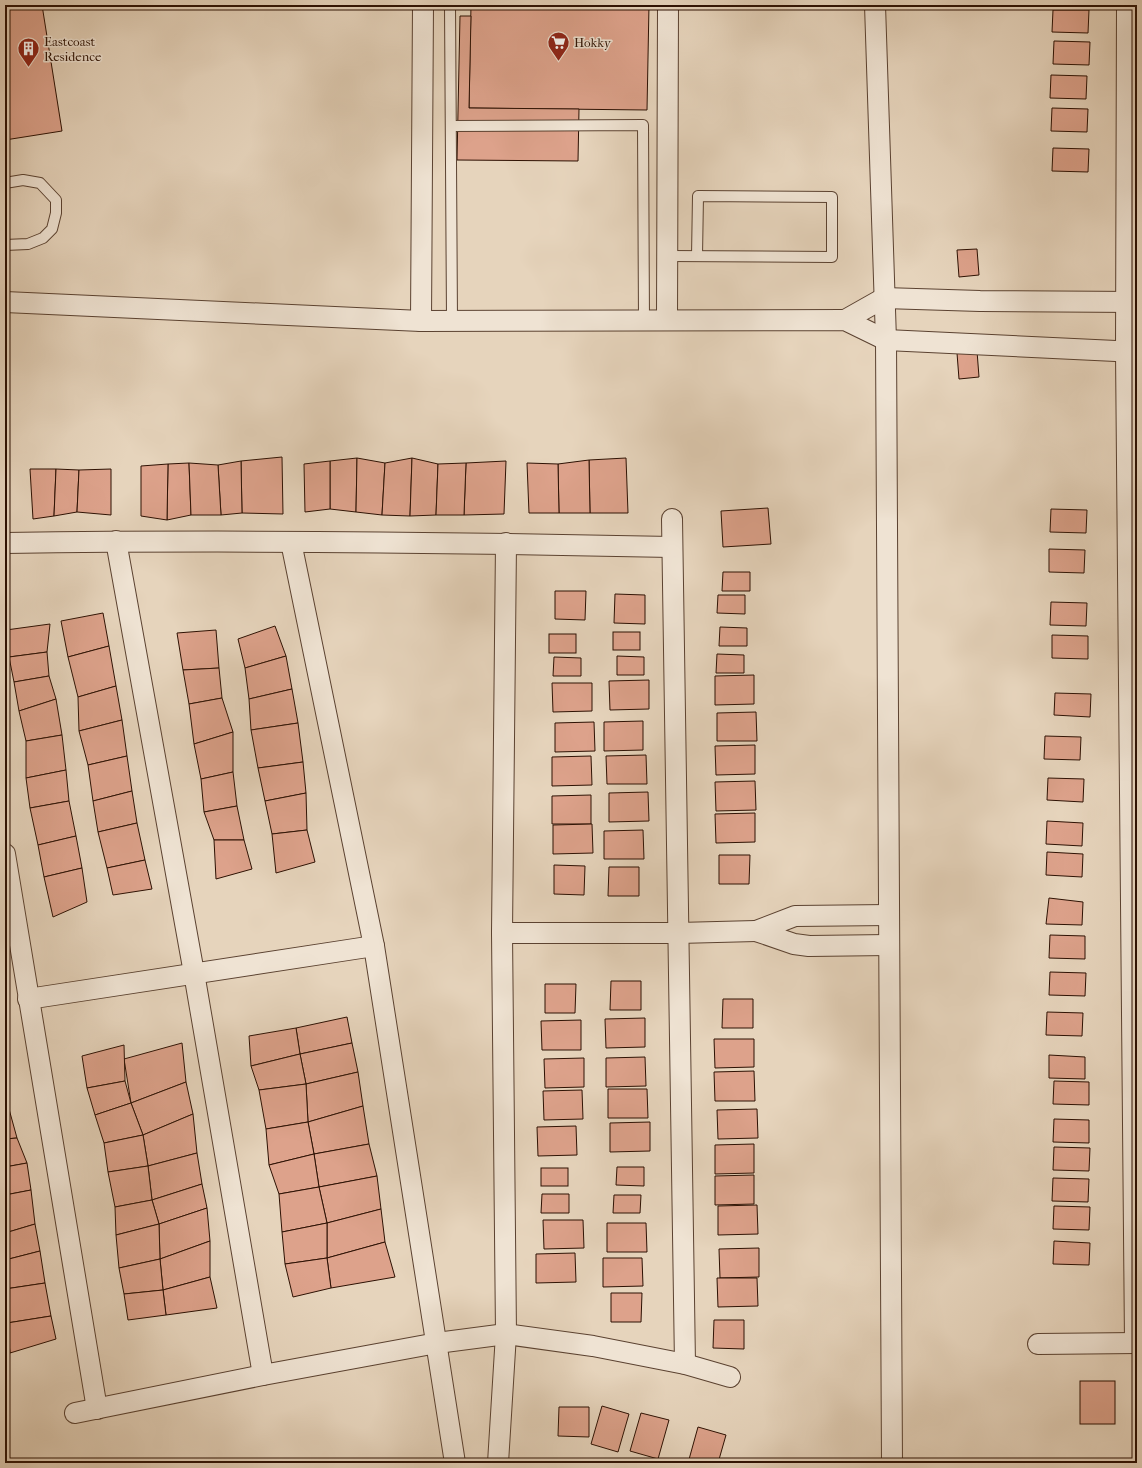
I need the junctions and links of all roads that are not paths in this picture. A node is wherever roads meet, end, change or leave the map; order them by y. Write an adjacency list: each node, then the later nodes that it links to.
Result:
1 (423, 5): 17 (street)
2 (450, 5): 6 (lane)
3 (668, 5): 9 (street)
4 (875, 5): 11 (street)
5 (1127, 5): 13 (street)
6 (451, 126): 14 (lane); 18 (lane)
7 (5, 183): 8 (lane)
8 (5, 245)
9 (668, 256): 10 (lane); 15 (street)
10 (697, 256): 10 (lane)
11 (884, 298): 13 (street); 16 (street); 19 (street)
12 (5, 302): 17 (street)
13 (1132, 302): 20 (street)
14 (452, 320): 17 (street); 18 (street)
15 (667, 320): 16 (street); 18 (street)
16 (845, 320): 19 (street)
17 (421, 321)
18 (644, 321)
19 (886, 340): 20 (street); 28 (street)
20 (1131, 352): 38 (street)
21 (672, 519): 26 (street)
22 (116, 541): 23 (street); 24 (street); 34 (street)
23 (291, 542): 25 (street); 33 (street)
24 (5, 543)
25 (506, 543): 26 (street); 30 (street)
26 (672, 547): 31 (street)
27 (5, 854): 35 (street)
28 (889, 915): 29 (street); 32 (street)
29 (756, 931): 31 (street); 32 (street)
30 (502, 933): 31 (street); 36 (street)
31 (678, 933): 40 (street)
32 (890, 945): 47 (street)
33 (374, 946): 34 (street); 37 (street)
34 (194, 973): 35 (street); 41 (street)
35 (28, 999): 43 (street)
36 (506, 1334): 37 (street); 40 (street); 46 (street)
37 (437, 1343): 41 (street); 45 (street)
38 (1136, 1343): 39 (street)
39 (1038, 1344)
40 (685, 1364): 42 (street)
41 (263, 1375): 43 (street)
42 (730, 1376)
43 (97, 1409): 44 (street)
44 (75, 1413)
45 (455, 1463)
46 (498, 1463)
47 (892, 1463)

